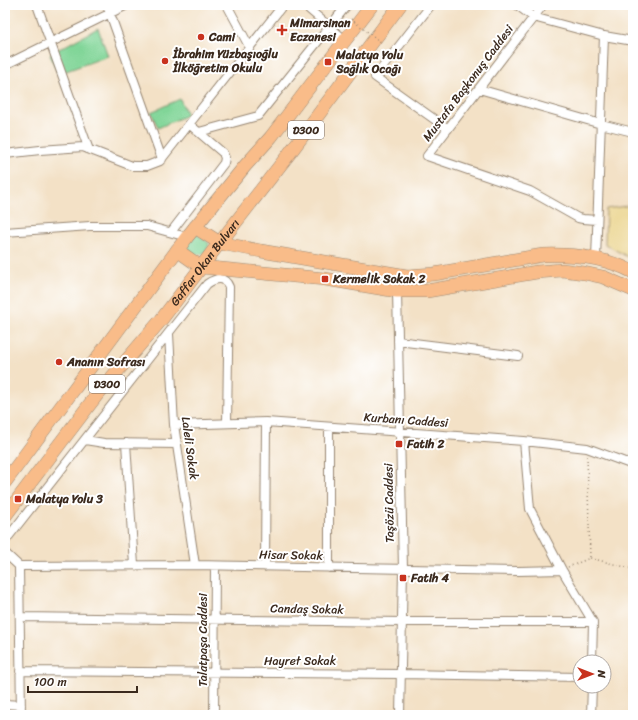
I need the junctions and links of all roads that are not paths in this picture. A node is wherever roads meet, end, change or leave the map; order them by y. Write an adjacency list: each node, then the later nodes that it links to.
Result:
1 (37, 5): 19 (street)
2 (107, 5): 13 (street)
3 (127, 5): 13 (street)
4 (227, 5): 20 (street)
5 (283, 5): 20 (street)
6 (304, 5): 15 (street)
7 (347, 5): 15 (street)
8 (372, 5): 17 (highway, D300)
9 (400, 5): 36 (highway, Gaffar Okan Bulvarı / D300)
10 (431, 5): 25 (street)
11 (517, 5): 14 (street)
12 (543, 5): 14 (street, Mustafa Başkonuş Caddesi)
13 (110, 14): 19 (street); 30 (street)
14 (534, 17): 16 (street); 22 (street, Mustafa Başkonuş Caddesi)
15 (330, 28): 17 (street); 26 (street)
16 (604, 36): 18 (street); 24 (street)
17 (345, 40): 32 (highway, D300)
18 (633, 40)
19 (50, 42): 21 (street); 28 (street)
20 (250, 48): 23 (street)
21 (5, 65)
22 (478, 89): 24 (street); 25 (street, Mustafa Başkonuş Caddesi)
23 (189, 124): 26 (street); 30 (street)
24 (601, 124): 27 (street); 31 (street)
25 (448, 129): 31 (street, Mustafa Başkonuş Caddesi)
26 (199, 132): 34 (street)
27 (633, 132)
28 (89, 150): 29 (street); 30 (street)
29 (5, 154)
30 (162, 159)
31 (597, 220): 38 (street)
32 (195, 226): 35 (highway, D300); 36 (highway)
33 (5, 232): 34 (street)
34 (171, 232): 35 (street)
35 (187, 237): 37 (highway, D300)
36 (220, 243): 38 (highway); 39 (highway, Gaffar Okan Bulvarı / D300)
37 (177, 250): 39 (highway); 56 (highway, D300)
38 (596, 259): 40 (highway)
39 (202, 268): 42 (highway); 57 (highway, Gaffar Okan Bulvarı / D300)
40 (633, 272)
41 (633, 290): 42 (highway)
42 (397, 291): 44 (street, Taşözü Caddesi)
43 (169, 334): 47 (street); 48 (street, Laleli Sokak); 51 (street)
44 (398, 341): 45 (street); 50 (street, Taşözü Caddesi)
45 (518, 356)
46 (266, 422): 47 (street, Kurbanı Caddesi); 49 (street, Kurbanı Caddesi); 64 (street)
47 (227, 423): 48 (street, Kurbanı Caddesi)
48 (174, 425): 54 (street, Laleli Sokak)
49 (329, 427): 50 (street, Kurbanı Caddesi); 65 (street)
50 (399, 432): 52 (street, Kurbanı Caddesi); 66 (street, Taşözü Caddesi)
51 (85, 440): 53 (street); 58 (street)
52 (524, 440): 55 (street, Kurbanı Caddesi); 67 (street)
53 (126, 443): 54 (street); 60 (street)
54 (177, 444): 61 (street, Laleli Sokak)
55 (633, 465)
56 (5, 482)
57 (5, 516)
58 (5, 541)
59 (5, 553): 62 (street)
60 (134, 565): 61 (street, Hisar Sokak); 62 (street, Hisar Sokak)
61 (195, 565): 63 (street, Hisar Sokak)
62 (19, 566): 68 (street)
63 (215, 566): 64 (street, Hisar Sokak); 69 (street, Talatpaşa Caddesi)
64 (265, 567): 65 (street, Hisar Sokak)
65 (329, 568): 66 (street, Hisar Sokak)
66 (403, 569): 67 (street, Hisar Sokak); 70 (street, Taşözü Caddesi)
67 (562, 570): 71 (street)
68 (20, 617): 69 (street, Candaş Sokak); 73 (street)
69 (215, 620): 70 (street, Candaş Sokak); 74 (street, Talatpaşa Caddesi)
70 (402, 622): 71 (street, Candaş Sokak); 75 (street, Taşözü Caddesi)
71 (594, 622): 72 (street)
72 (592, 654)
73 (20, 671): 74 (street, Hayret Sokak); 79 (street)
74 (215, 673): 75 (street, Hayret Sokak); 81 (street, Talatpaşa Caddesi)
75 (401, 674): 76 (street, Hayret Sokak); 82 (street, Taşözü Caddesi)
76 (572, 677)
77 (592, 694): 83 (street)
78 (5, 704): 79 (street)
79 (21, 705): 80 (street)
80 (21, 715)
81 (214, 715)
82 (400, 715)
83 (591, 715)

